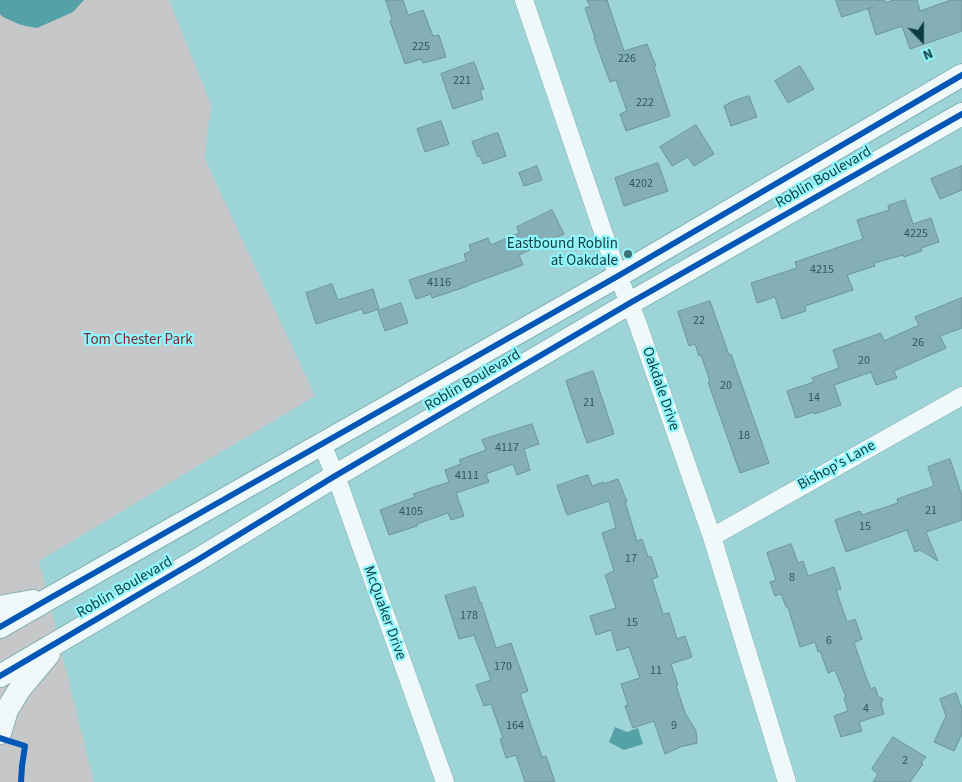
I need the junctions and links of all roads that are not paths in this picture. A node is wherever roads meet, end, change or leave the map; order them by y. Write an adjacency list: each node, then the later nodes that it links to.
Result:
1 (524, 0): 4 (street, Oakdale Drive)
2 (962, 75): 4 (main road, Roblin Boulevard)
3 (962, 114): 5 (main road, Roblin Boulevard)
4 (618, 276): 5 (street, Oakdale Drive); 7 (main road, Roblin Boulevard)
5 (630, 303): 8 (main road, Roblin Boulevard); 9 (street, Oakdale Drive)
6 (962, 396): 9 (street, Bishop's Lane)
7 (322, 444): 8 (street, McQuaker Drive); 10 (main road, Roblin Boulevard)
8 (335, 476): 13 (main road, Roblin Boulevard); 16 (street, McQuaker Drive)
9 (712, 537): 17 (street, Oakdale Drive)
10 (52, 597): 11 (main road); 12 (main road, Roblin Boulevard)
11 (0, 607)
12 (0, 628)
13 (62, 640): 14 (main road, Roblin Boulevard); 15 (main road)
14 (0, 676)
15 (0, 733)
16 (445, 782)
17 (787, 782)

